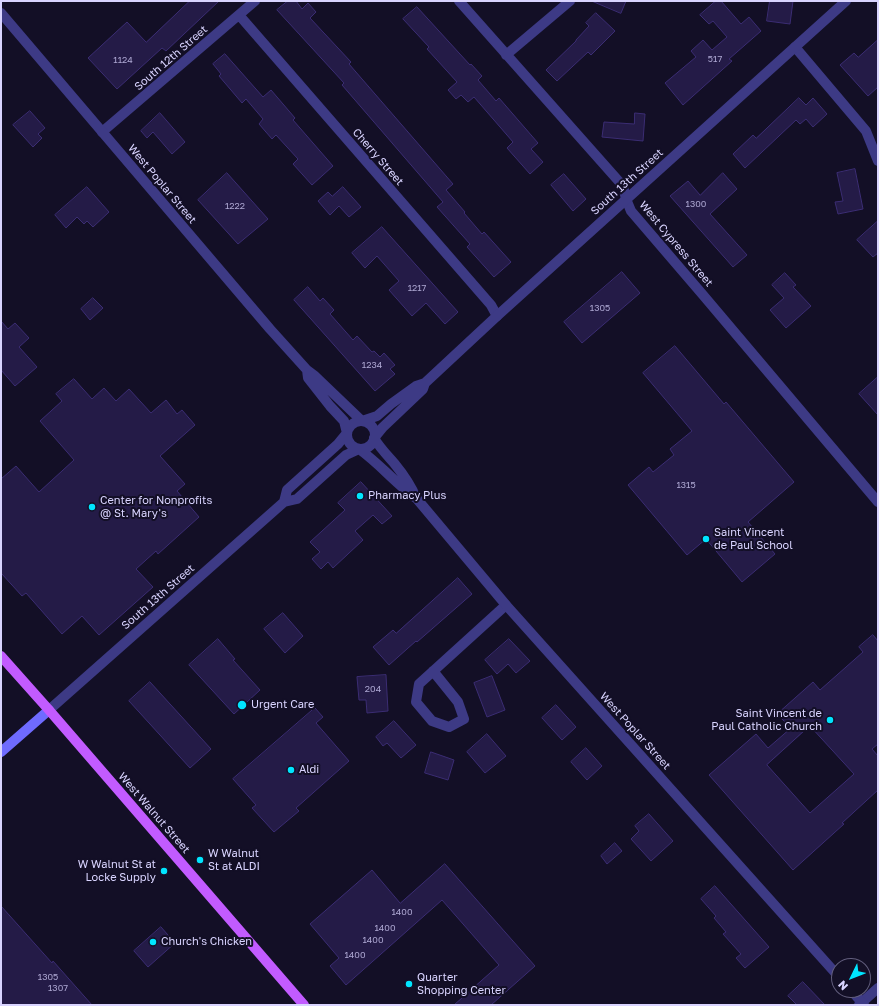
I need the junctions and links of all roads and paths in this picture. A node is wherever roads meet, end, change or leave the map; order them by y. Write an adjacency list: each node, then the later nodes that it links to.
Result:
1 (255, 1): 6 (street, South 12th Street)
2 (459, 1): 8 (street, West Cypress Street)
3 (570, 1): 8 (street)
4 (846, 1): 7 (street, South 13th Street)
5 (1, 14): 9 (street, West Poplar Street)
6 (239, 15): 9 (street, South 12th Street); 12 (street, Cherry Street)
7 (795, 47): 10 (street); 11 (street, South 13th Street)
8 (506, 55): 11 (street, West Cypress Street)
9 (102, 132): 13 (street, West Poplar Street)
10 (878, 161)
11 (626, 199): 12 (street, South 13th Street); 21 (street, West Cypress Street)
12 (497, 316): 14 (street, South 13th Street)
13 (307, 370): 15 (street, West Poplar Street); 16 (street, West Poplar Street)
14 (425, 382): 15 (street, South 13th Street); 17 (street, South 13th Street)
15 (362, 421): 16 (street); 17 (street)
16 (346, 433): 18 (street); 20 (street, South 13th Street)
17 (374, 438): 18 (street); 19 (street, West Poplar Street)
18 (359, 449): 19 (street, West Poplar Street); 20 (street, South 13th Street)
19 (417, 499): 22 (street, West Poplar Street)
20 (284, 502): 25 (street, South 13th Street)
21 (878, 502)
22 (506, 605): 24 (street); 27 (street, West Poplar Street)
23 (1, 656): 25 (main road, West Walnut Street)
24 (433, 671): 24 (street)
25 (49, 710): 26 (main road); 30 (main road, West Walnut Street)
26 (1, 752)
27 (831, 968)
28 (878, 988): 29 (street)
29 (861, 1004)
30 (303, 1005)

